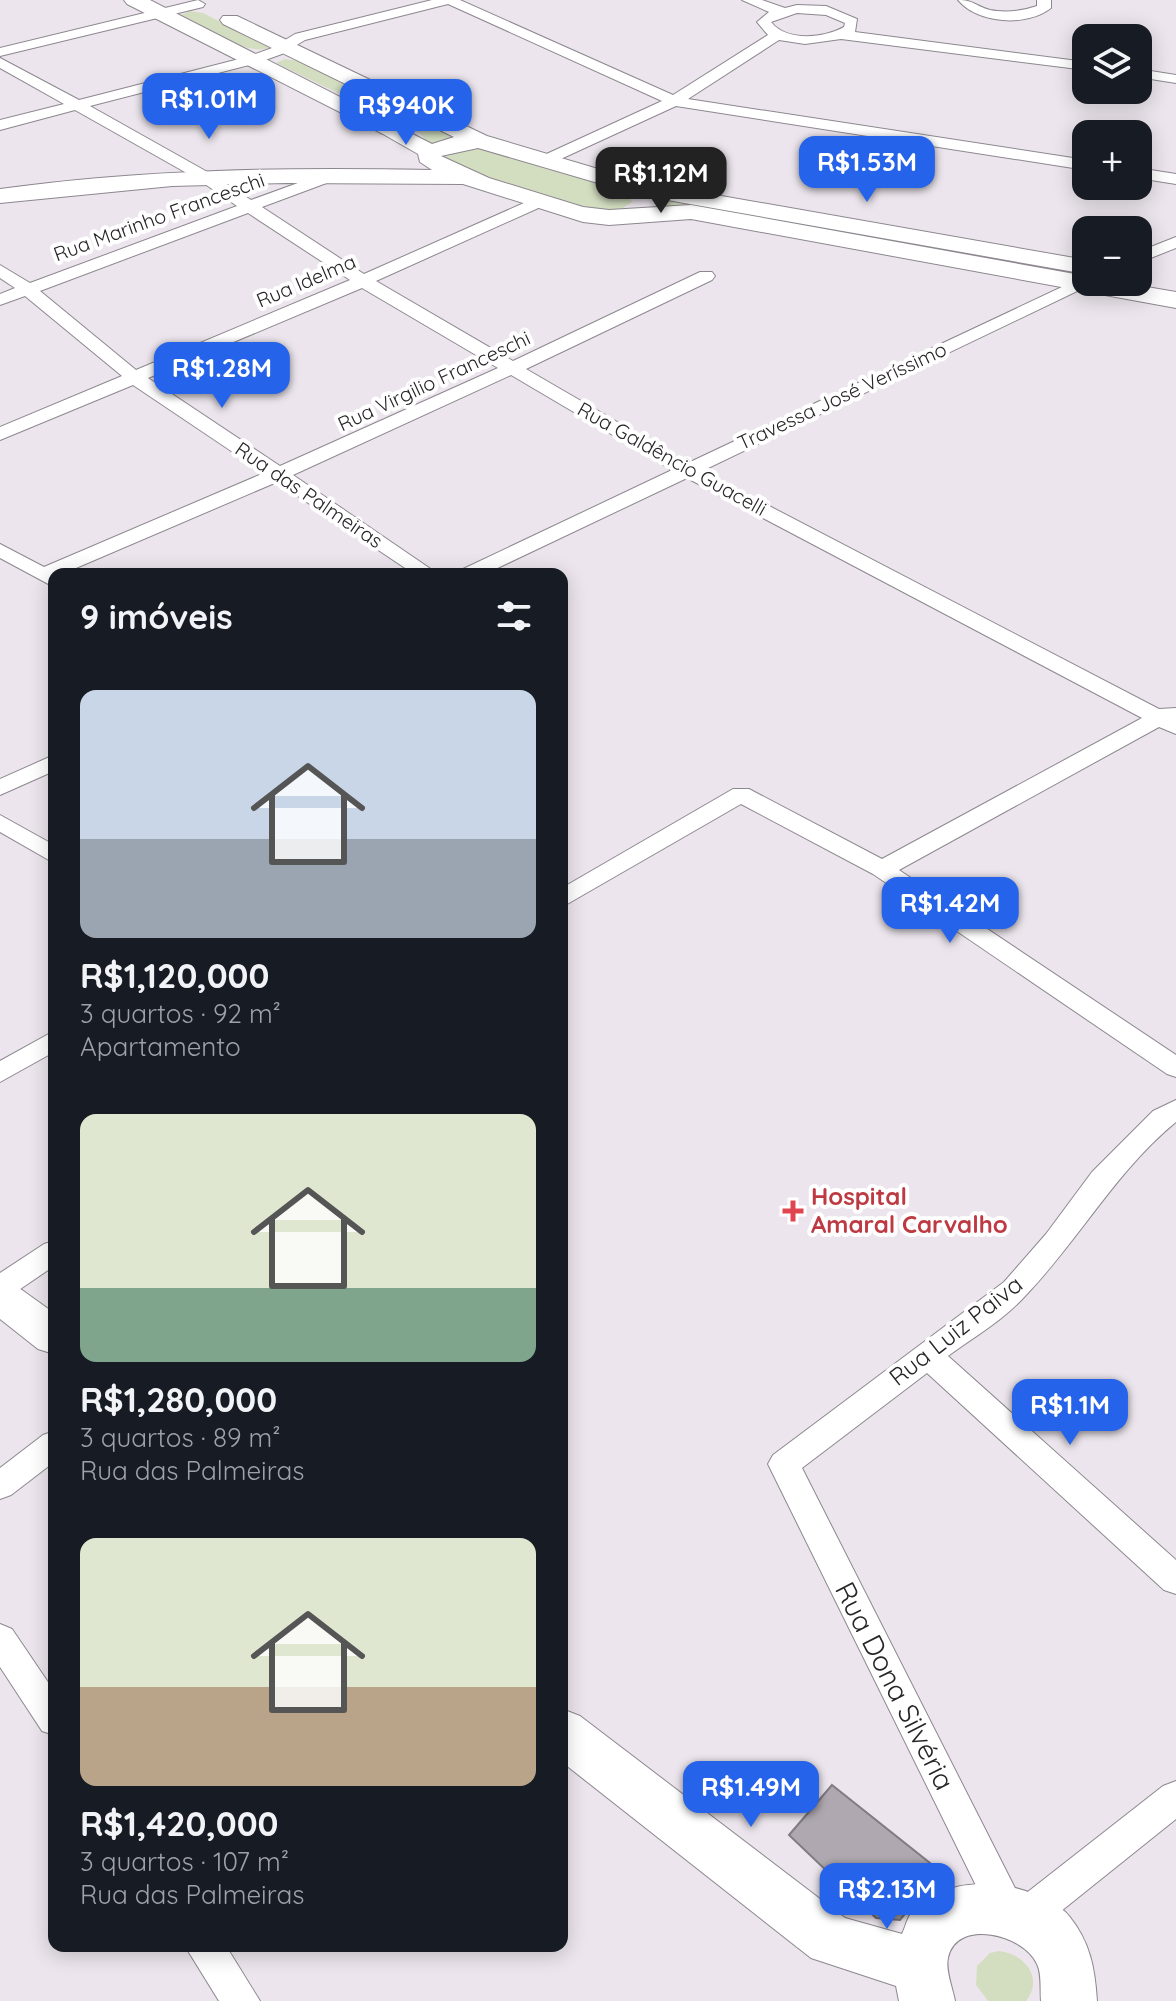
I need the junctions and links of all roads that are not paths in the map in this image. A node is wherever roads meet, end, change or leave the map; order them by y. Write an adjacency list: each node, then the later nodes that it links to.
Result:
1 (134, 0): 8 (main road)
2 (449, 0): 12 (street); 19 (street)
3 (749, 0): 7 (street)
4 (965, 0): 9 (street)
5 (1044, 0): 9 (street)
6 (194, 2): 8 (street); 12 (main road)
7 (780, 11): 10 (street); 11 (street)
8 (161, 13): 13 (street); 14 (main road)
9 (977, 31): 11 (street); 16 (street)
10 (777, 35): 11 (street); 19 (street)
11 (843, 35)
12 (286, 46): 14 (street); 22 (main road)
13 (0, 52)
14 (252, 60): 20 (street); 23 (main road)
15 (0, 62): 20 (street, Rua Galdêncio Guacelli)
16 (1072, 62)
17 (1152, 75): 18 (street)
18 (1176, 79)
19 (674, 101): 24 (street); 25 (street)
20 (81, 106): 21 (street); 26 (street, Rua Galdêncio Guacelli)
21 (0, 125)
22 (479, 141): 23 (main road); 24 (main road)
23 (429, 154): 26 (main road); 30 (main road)
24 (546, 160): 33 (main road)
25 (1072, 163)
26 (183, 165): 29 (street, Rua Galdêncio Guacelli); 32 (main road)
27 (334, 175): 29 (main road); 30 (main road); 36 (street, Rua Marinho Franceschi)
28 (1152, 175): 31 (street)
29 (205, 177): 34 (main road); 36 (street, Rua Galdêncio Guacelli)
30 (469, 178): 35 (main road)
31 (1176, 179)
32 (0, 183)
33 (639, 188): 37 (main road); 41 (main road)
34 (0, 196)
35 (539, 202): 37 (main road); 45 (street, Rua Idelma)
36 (252, 207): 45 (street, Rua Galdêncio Guacelli); 48 (street, Rua Marinho Franceschi)
37 (622, 216): 43 (main road)
38 (1176, 242): 39 (street)
39 (1152, 252)
40 (0, 270): 48 (street, Rua das Palmeiras)
41 (1072, 275)
42 (706, 276): 52 (street, Rua Virgilio Franceschi)
43 (1072, 276)
44 (1152, 278): 46 (main road)
45 (363, 281): 52 (street, Rua Galdêncio Guacelli); 53 (street, Rua Idelma)
46 (1176, 282)
47 (1072, 284): 55 (street, Travessa José Veríssimo)
48 (27, 289): 50 (street, Rua Marinho Franceschi); 53 (street, Rua das Palmeiras)
49 (1152, 294): 51 (main road)
50 (0, 300)
51 (1176, 300)
52 (513, 370): 55 (street, Rua Galdêncio Guacelli); 56 (street, Rua Virgilio Franceschi)
53 (134, 377): 54 (street, Rua Idelma); 56 (street, Rua das Palmeiras)
54 (0, 434)
55 (686, 470): 60 (street, Travessa José Veríssimo); 62 (street, Rua Galdêncio Guacelli)
56 (281, 476): 58 (street, Rua Virgilio Franceschi); 59 (street, Rua das Palmeiras)
57 (0, 550): 61 (street)
58 (72, 568)
59 (419, 568)
60 (481, 568)
61 (48, 577)
62 (1171, 718): 67 (street)
63 (48, 765): 64 (street)
64 (0, 788)
65 (0, 822): 66 (street)
66 (48, 852)
67 (882, 869): 68 (street); 70 (street)
68 (568, 895)
69 (48, 1044): 71 (street)
70 (1176, 1068)
71 (0, 1073)
72 (1176, 1109): 77 (street, Rua Luiz Paiva)
73 (48, 1256): 74 (street)
74 (0, 1288)
75 (0, 1296): 76 (main road)
76 (48, 1332)
77 (927, 1355): 79 (street, Rua Luiz Paiva); 81 (street)
78 (48, 1449): 80 (street)
79 (784, 1464): 86 (street, Rua Dona Silvéria)
80 (0, 1486)
81 (1176, 1580)
82 (0, 1639): 83 (street)
83 (48, 1711)
84 (568, 1737): 88 (main road)
85 (1176, 1797): 86 (street)
86 (1017, 1912): 88 (main road); 90 (main road)
87 (208, 1952): 89 (street)
88 (923, 1984)
89 (241, 2001)
90 (1069, 2001)

